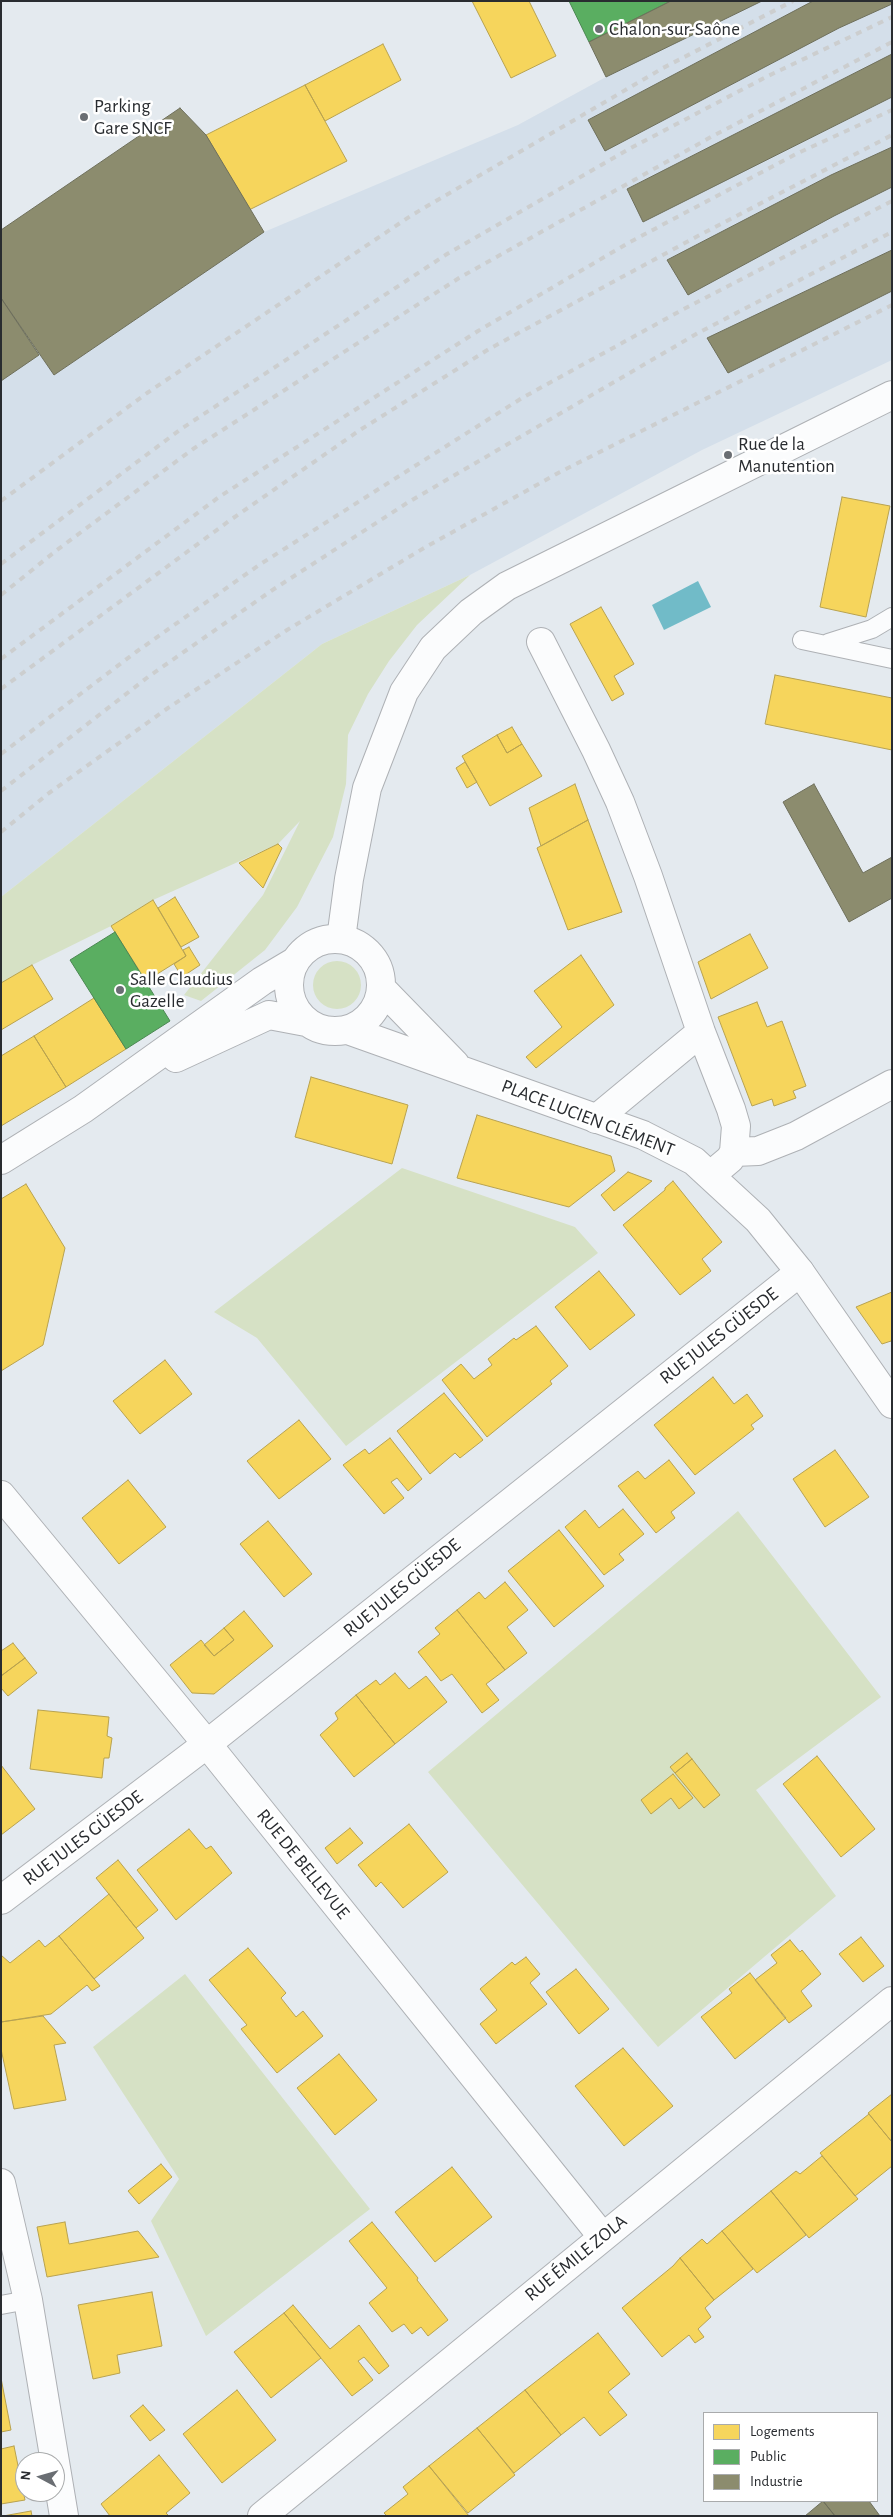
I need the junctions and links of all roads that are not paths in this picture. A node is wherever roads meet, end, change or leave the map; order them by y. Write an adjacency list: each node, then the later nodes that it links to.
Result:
1 (892, 395): 7 (street)
2 (892, 617): 5 (lane)
3 (802, 640): 5 (lane)
4 (540, 642): 12 (street)
5 (826, 644): 6 (lane)
6 (892, 659)
7 (341, 938): 8 (street); 9 (street)
8 (294, 962): 10 (street); 14 (street)
9 (382, 988): 11 (street); 13 (street, PLACE LUCIEN CLÉMENT)
10 (306, 1022): 11 (street, PLACE LUCIEN CLÉMENT); 14 (street, PLACE LUCIEN CLÉMENT)
11 (348, 1030): 13 (street, PLACE LUCIEN CLÉMENT)
12 (701, 1032): 16 (street); 17 (street)
13 (461, 1069): 16 (street, PLACE LUCIEN CLÉMENT)
14 (123, 1082): 18 (street)
15 (892, 1084): 17 (street)
16 (596, 1119): 19 (street, PLACE LUCIEN CLÉMENT)
17 (734, 1152): 19 (street)
18 (1, 1160)
19 (711, 1175): 20 (street, PLACE LUCIEN CLÉMENT)
20 (800, 1272): 21 (street, PLACE LUCIEN CLÉMENT); 23 (street, RUE JULES GÜESDE)
21 (892, 1404)
22 (1, 1496): 23 (street, RUE DE BELLEVUE)
23 (207, 1744): 24 (street, RUE JULES GÜESDE); 27 (street, RUE DE BELLEVUE)
24 (1, 1900)
25 (892, 2002): 27 (street, RUE ÉMILE ZOLA)
26 (1, 2183): 28 (street)
27 (602, 2236): 33 (street, RUE ÉMILE ZOLA)
28 (28, 2300): 29 (lane); 30 (street)
29 (1, 2304)
30 (53, 2452)
31 (62, 2502): 32 (street)
32 (64, 2516)
33 (262, 2516)

